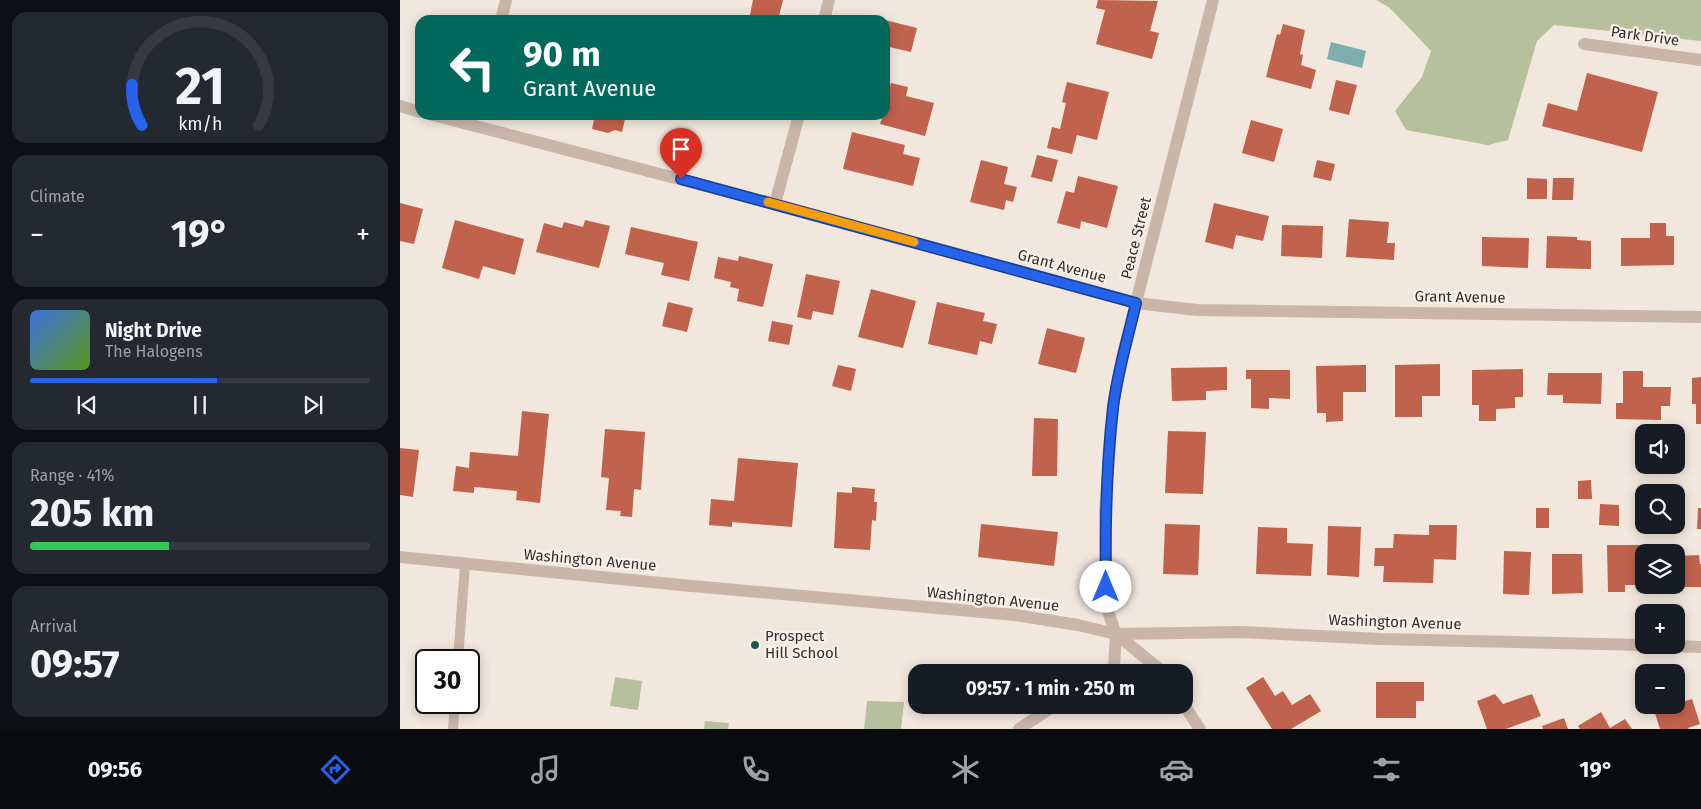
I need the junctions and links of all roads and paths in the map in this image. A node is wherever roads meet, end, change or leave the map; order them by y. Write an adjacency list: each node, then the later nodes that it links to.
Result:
1 (506, 0): 4 (street)
2 (829, 0): 5 (street)
3 (1213, 0): 13 (street, Peace Street)
4 (502, 15)
5 (825, 15)
6 (1584, 44): 7 (street, Park Drive)
7 (1701, 60)
8 (400, 106): 9 (street)
9 (415, 110)
10 (476, 120): 12 (street, Grant Avenue)
11 (798, 120): 12 (street)
12 (775, 204): 13 (street, Grant Avenue)
13 (1136, 303): 14 (street, Grant Avenue); 17 (street, Peace Street)
14 (1701, 317)
15 (400, 557): 16 (street, Washington Avenue)
16 (465, 564): 17 (street, Washington Avenue); 21 (lane)
17 (1116, 634): 18 (street, Washington Avenue); 22 (street); 23 (street)
18 (1635, 645)
19 (1685, 646): 20 (street, Washington Avenue)
20 (1701, 647)
21 (459, 649)
22 (1114, 664)
23 (1153, 664)
24 (454, 714): 27 (lane)
25 (1042, 714): 28 (street)
26 (1190, 714): 29 (street)
27 (453, 729)
28 (1019, 729)
29 (1200, 729)

